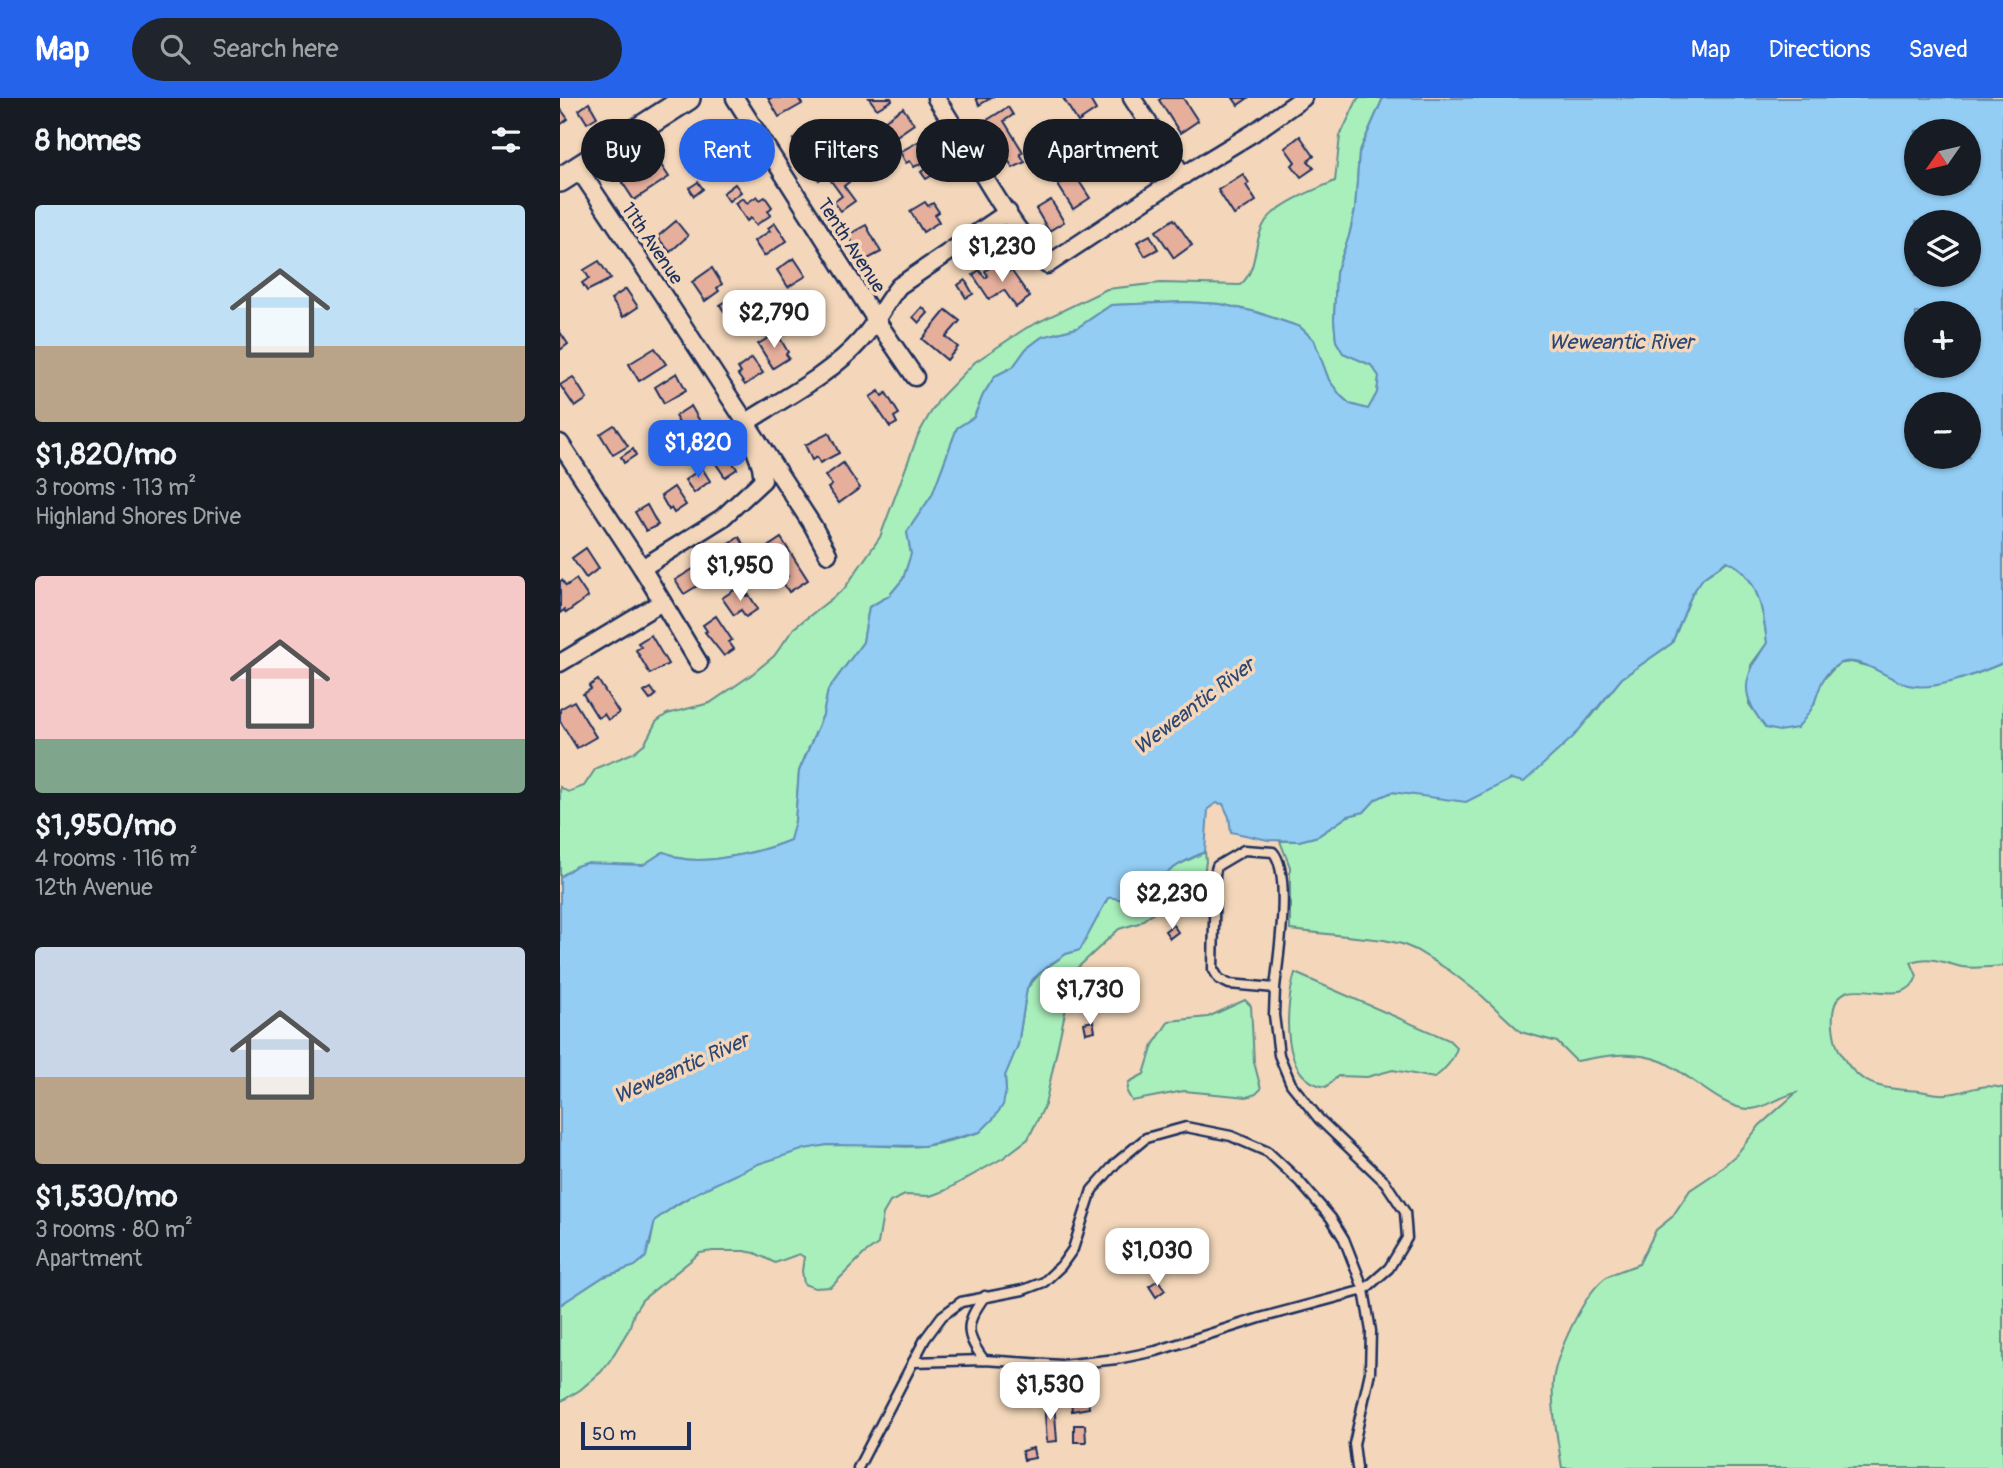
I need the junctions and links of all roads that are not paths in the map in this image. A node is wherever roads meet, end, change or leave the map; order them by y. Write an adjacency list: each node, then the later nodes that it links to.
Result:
1 (688, 98): 7 (street)
2 (735, 98): 11 (street, Tenth Avenue)
3 (936, 98): 10 (street)
4 (1132, 98): 6 (street)
5 (1303, 98): 8 (street)
6 (1146, 119)
7 (569, 174): 13 (street, 11th Avenue)
8 (1183, 176)
9 (1174, 182): 10 (street)
10 (1008, 212): 11 (street)
11 (876, 320): 12 (street, Tenth Avenue); 13 (street)
12 (915, 377)
13 (745, 423): 15 (street, 11th Avenue); 16 (street)
14 (560, 443): 16 (street)
15 (828, 554)
16 (642, 568): 17 (street)
17 (662, 602): 18 (street); 19 (street)
18 (560, 663)
19 (699, 663)
20 (1275, 988): 20 (lane); 21 (lane)
21 (1363, 1290): 22 (lane); 23 (lane); 26 (lane)
22 (985, 1296): 23 (lane); 24 (lane)
23 (984, 1360): 24 (lane)
24 (913, 1362): 25 (lane)
25 (858, 1468)
26 (1357, 1468)

